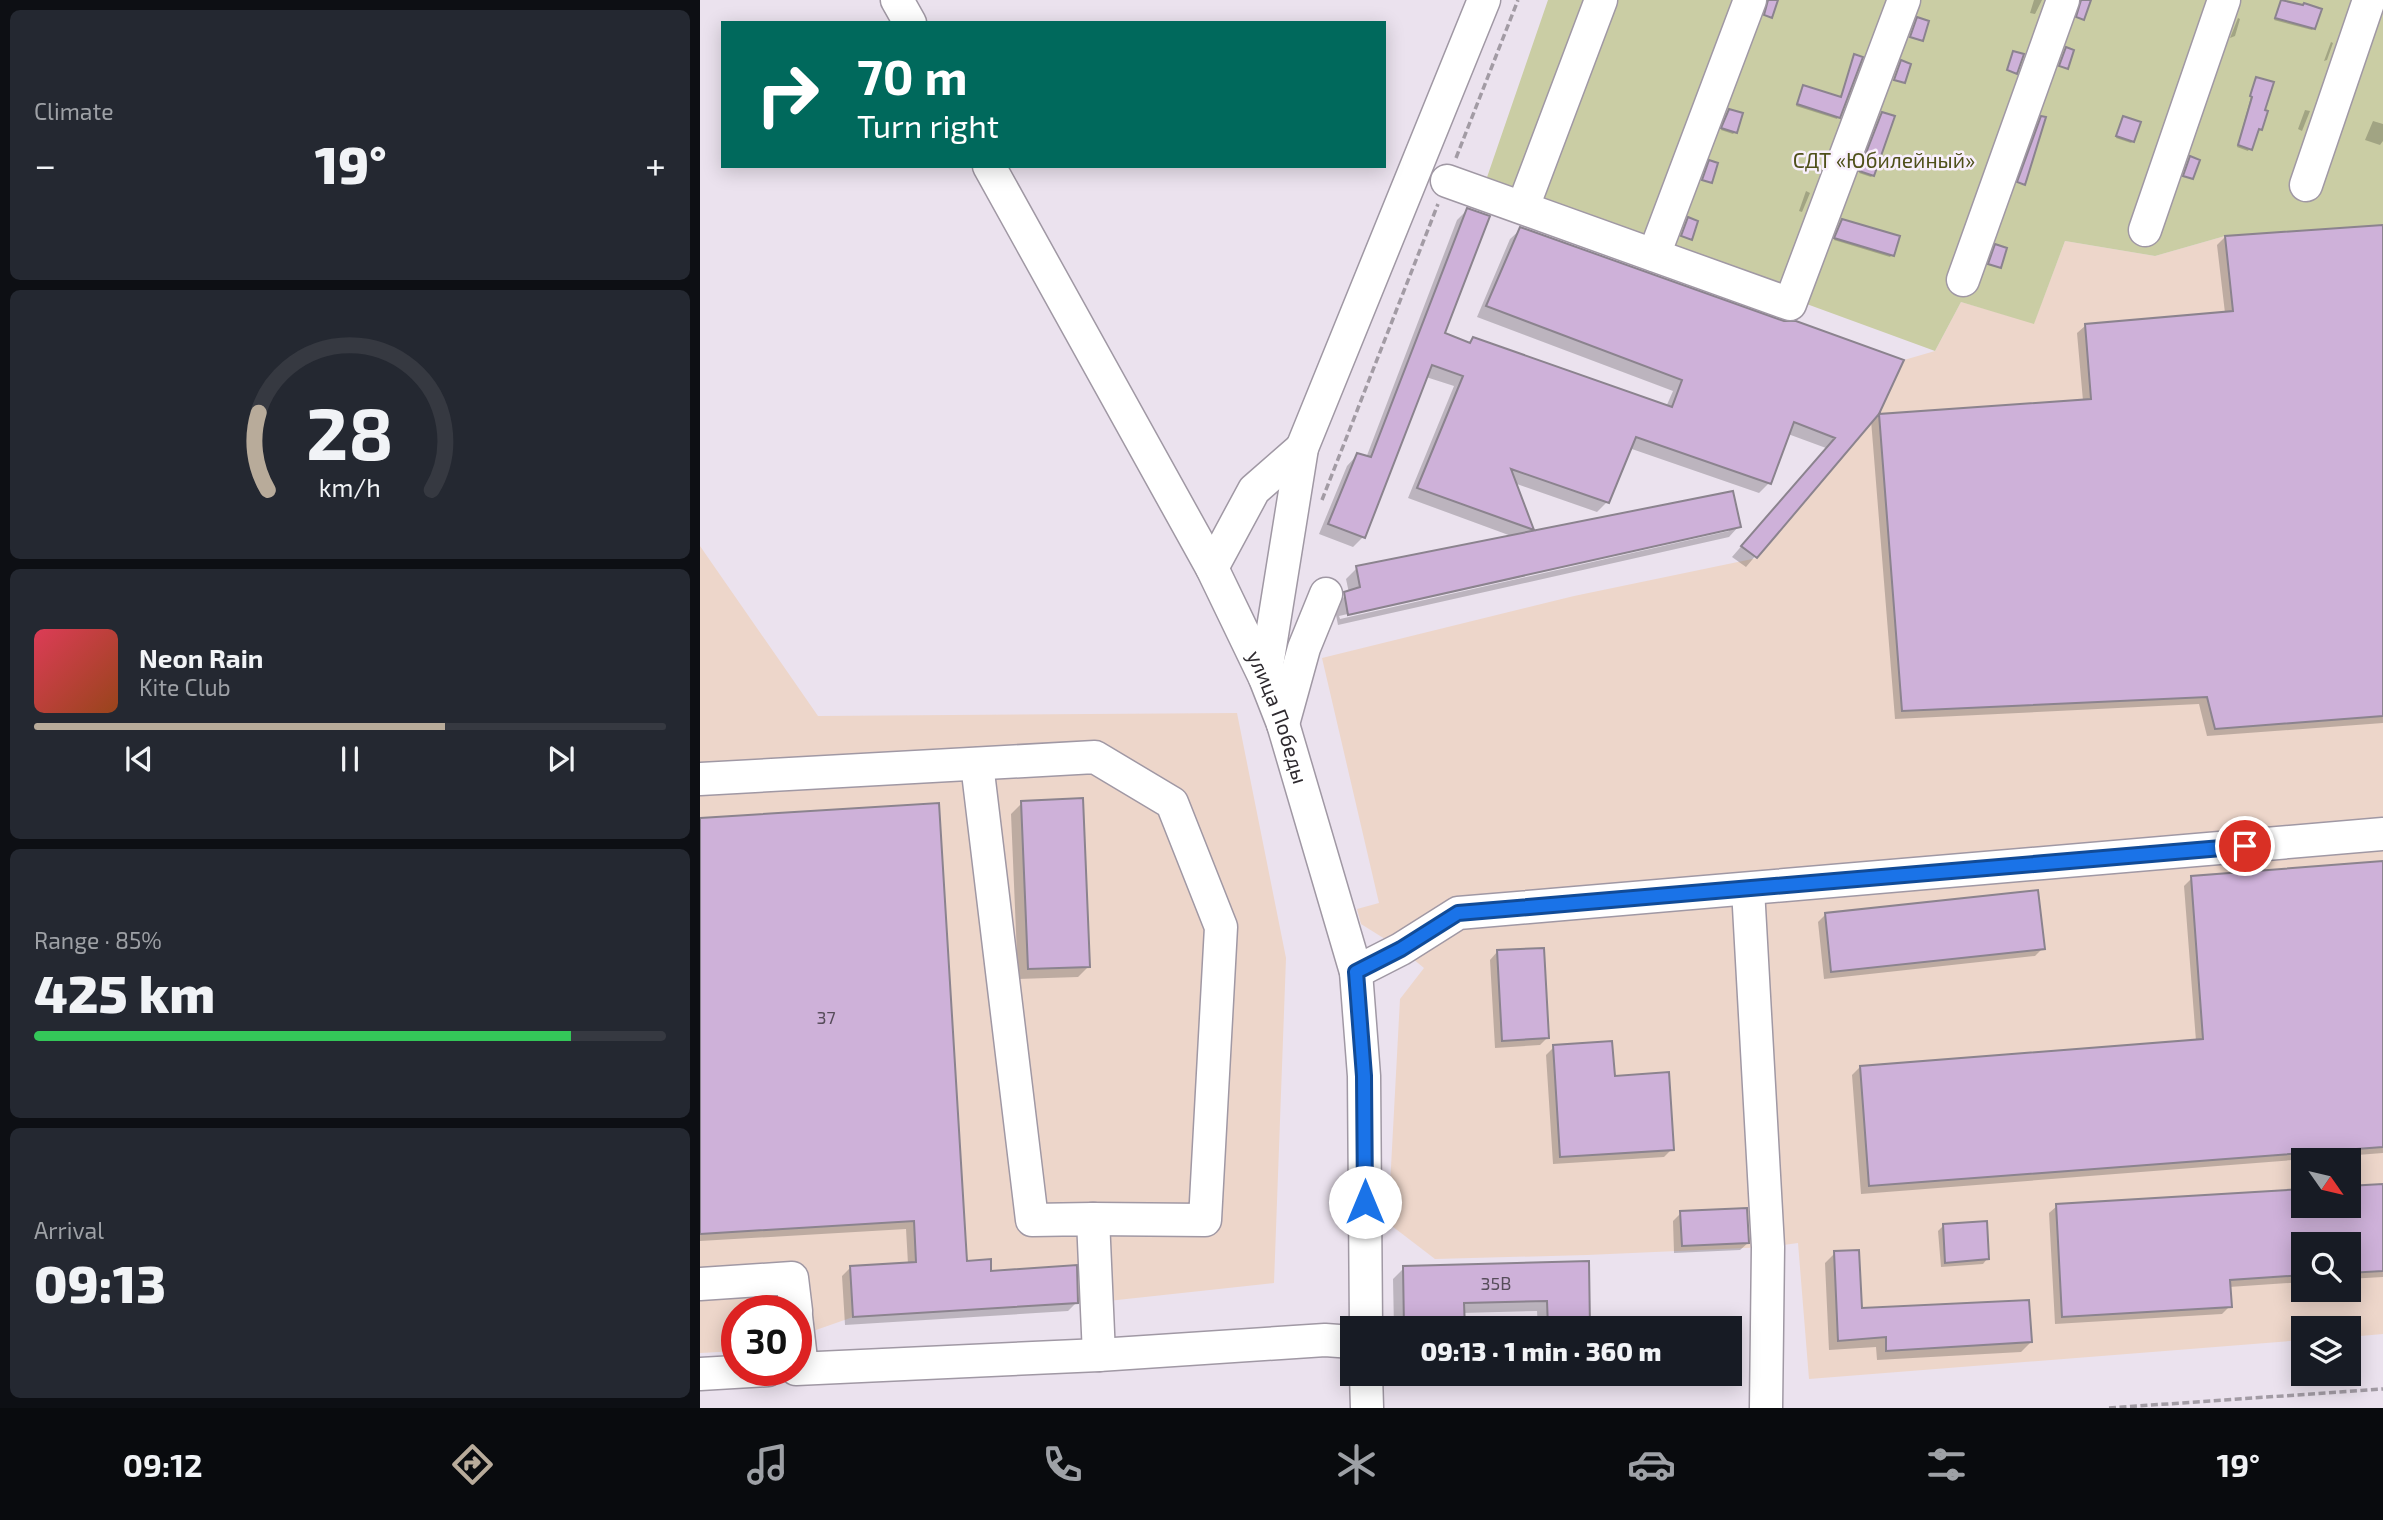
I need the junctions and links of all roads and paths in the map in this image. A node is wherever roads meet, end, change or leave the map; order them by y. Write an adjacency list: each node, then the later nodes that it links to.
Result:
1 (897, 0): 10 (street)
2 (1485, 0): 18 (street)
3 (1518, 0): 12 (path)
4 (1601, 0): 14 (street)
5 (1750, 0): 16 (street)
6 (1904, 0): 16 (street)
7 (2063, 0): 17 (street)
8 (2224, 0): 15 (street)
9 (2368, 0): 13 (street)
10 (909, 21)
11 (990, 168): 20 (street, улица Победы)
12 (1447, 181): 14 (street); 19 (path)
13 (2306, 185)
14 (1523, 207): 16 (street)
15 (2145, 230)
16 (1654, 255)
17 (1962, 280)
18 (1302, 448): 20 (street); 22 (street)
19 (1320, 506)
20 (1212, 568): 22 (street, улица Победы)
21 (1326, 594): 23 (street)
22 (1265, 678): 23 (street, улица Победы)
23 (1283, 724): 28 (street, улица Победы)
24 (977, 764): 25 (street); 29 (street); 29 (street)
25 (700, 779)
26 (2383, 834): 27 (street)
27 (1748, 889): 28 (street); 41 (street)
28 (1356, 972): 32 (street, улица Победы)
29 (1093, 1219): 34 (street)
30 (700, 1284): 31 (street)
31 (794, 1295)
32 (1366, 1316)
33 (1340, 1341): 34 (street)
34 (1099, 1355): 35 (street)
35 (812, 1367)
36 (721, 1373): 37 (street)
37 (700, 1374)
38 (1366, 1386): 40 (street)
39 (2383, 1390): 42 (path)
40 (1367, 1408)
41 (1766, 1408)
42 (2109, 1408)

